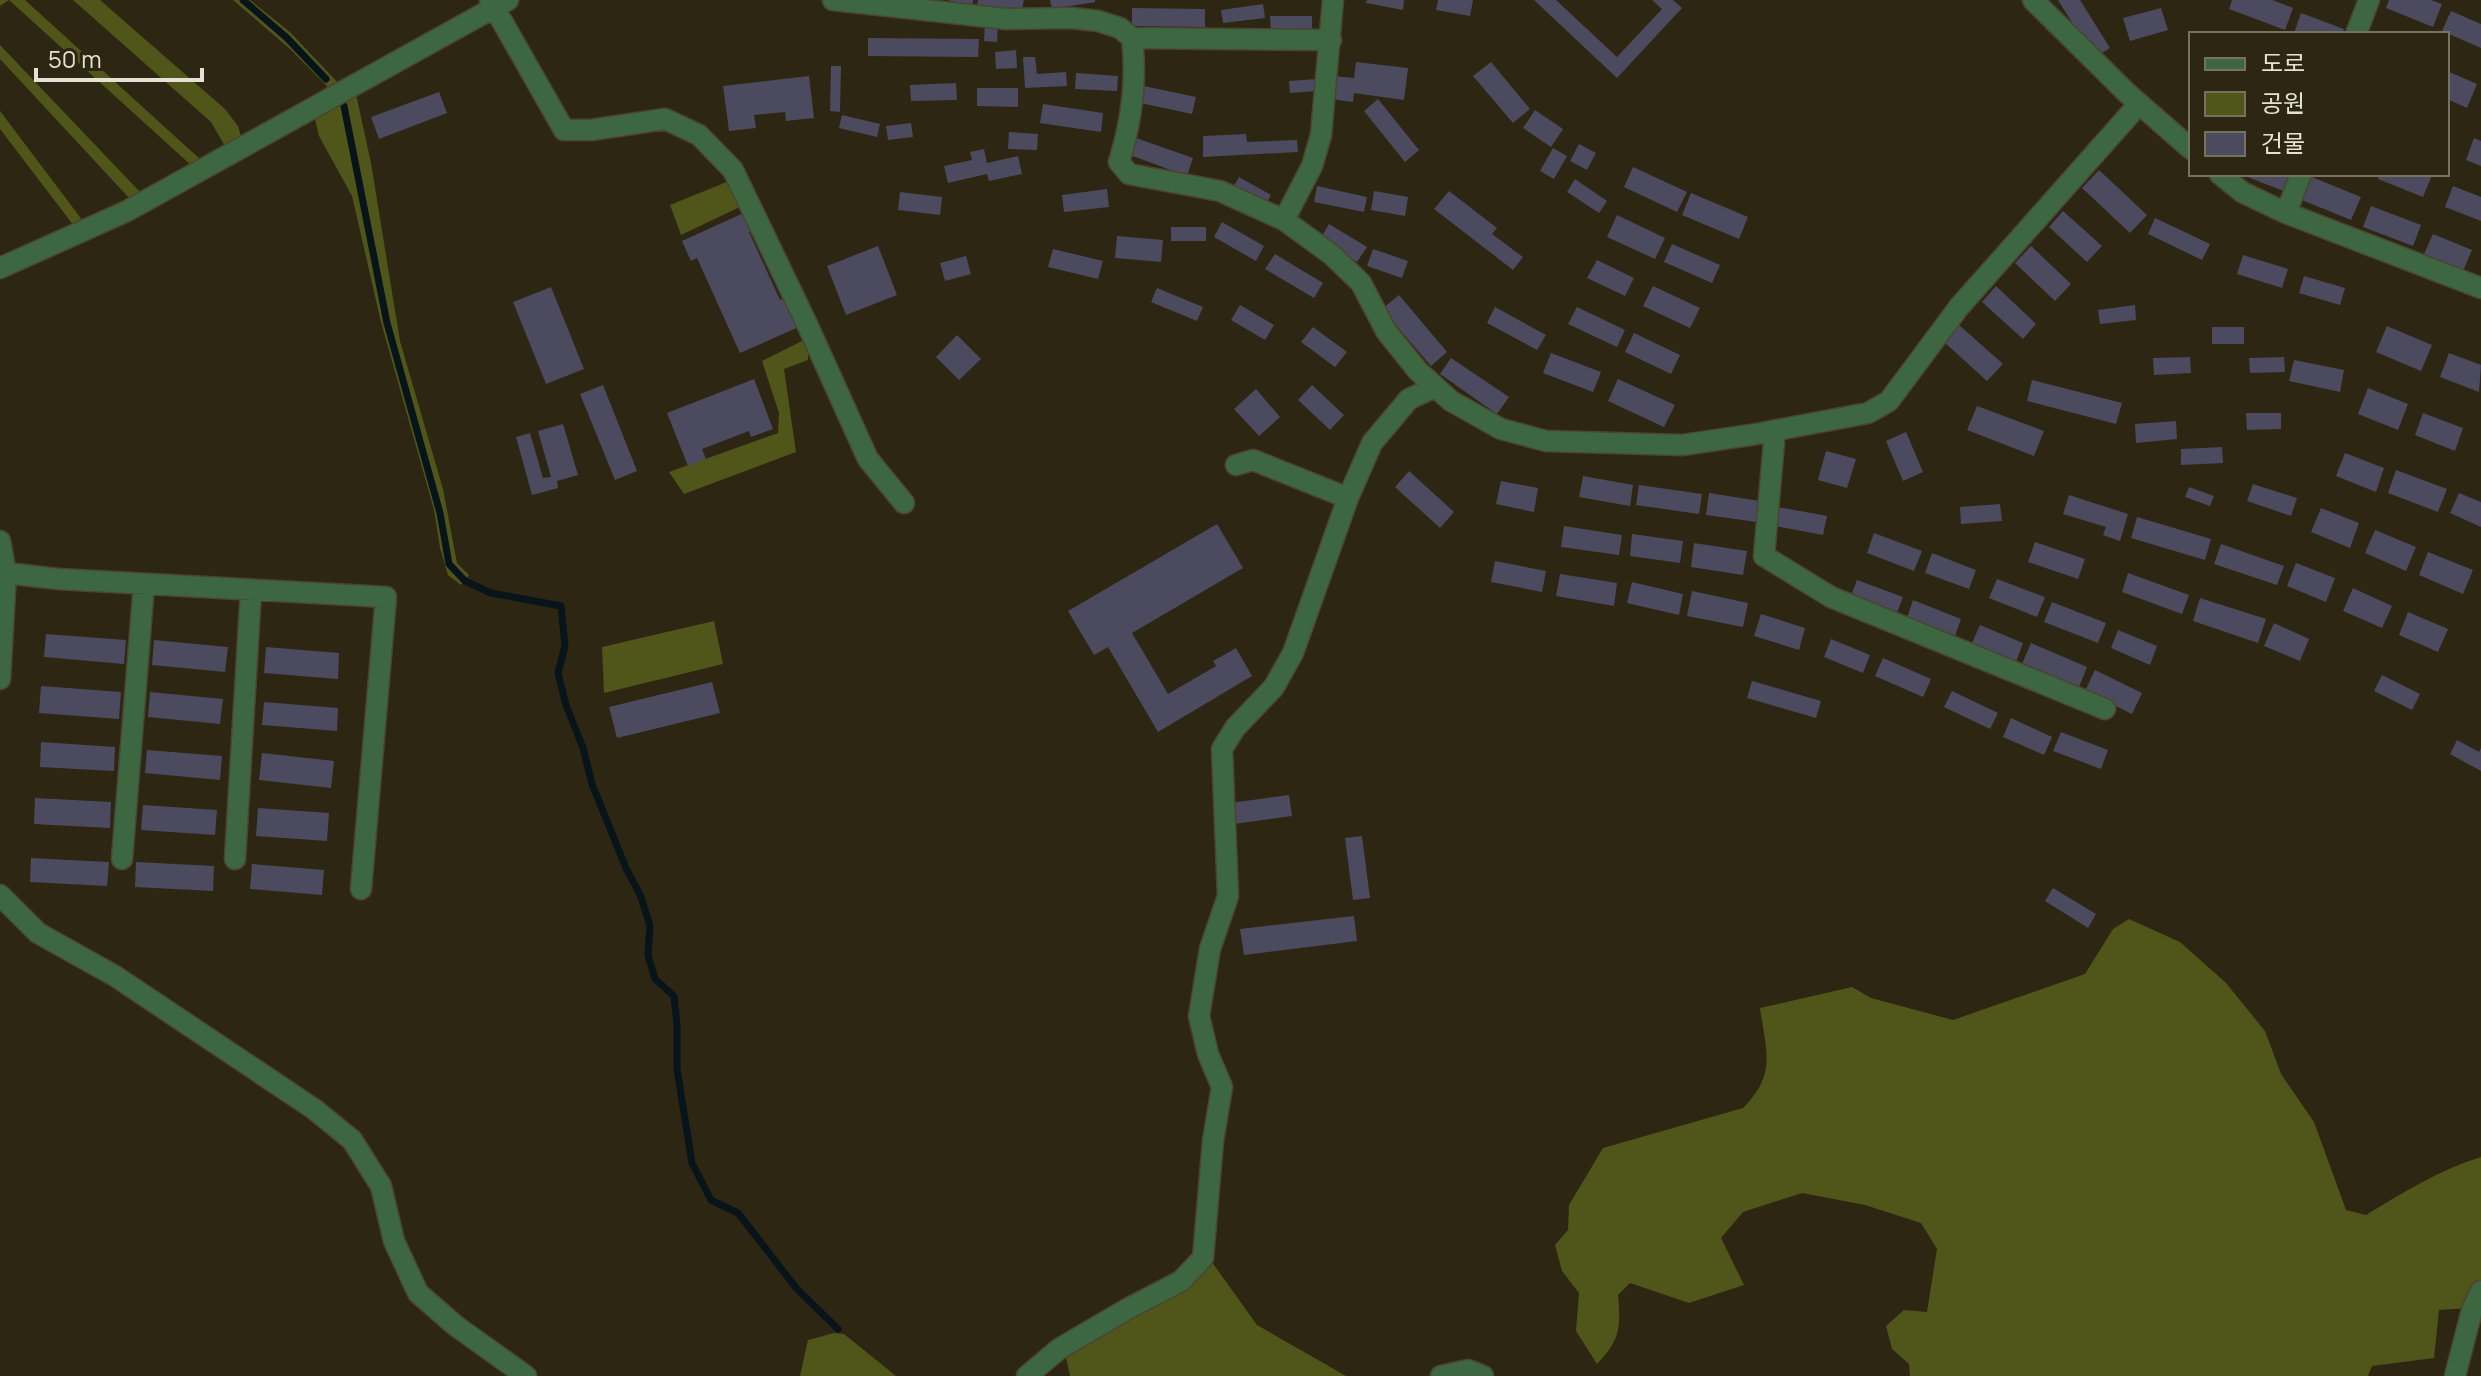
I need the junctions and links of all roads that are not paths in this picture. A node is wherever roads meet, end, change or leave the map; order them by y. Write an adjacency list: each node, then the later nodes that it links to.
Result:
1 (833, 0): 7 (street)
2 (1333, 0): 8 (street)
3 (2033, 0): 9 (street)
4 (2369, 0): 6 (street)
5 (498, 2): 15 (street); 21 (street)
6 (2357, 32)
7 (1132, 38): 8 (street); 14 (street)
8 (1331, 40): 14 (street)
9 (2139, 104): 10 (street); 18 (street)
10 (2189, 147)
11 (2222, 176): 13 (street)
12 (2300, 176): 13 (street)
13 (2286, 213): 16 (street)
14 (1284, 220): 17 (street)
15 (0, 268)
16 (2481, 288)
17 (1435, 387): 18 (street); 20 (street)
18 (1775, 431): 27 (street)
19 (1236, 465): 20 (street)
20 (1348, 498): 34 (street)
21 (904, 503)
22 (0, 541): 23 (street)
23 (6, 573): 24 (street); 26 (street)
24 (144, 584): 25 (street); 28 (street)
25 (251, 590): 29 (street); 30 (street)
26 (0, 679)
27 (2105, 709)
28 (122, 859)
29 (235, 859)
30 (361, 889)
31 (0, 895): 33 (street)
32 (2481, 1291): 37 (street)
33 (526, 1376)
34 (1027, 1376)
35 (1441, 1376): 36 (street)
36 (1483, 1376)
37 (2455, 1376)

